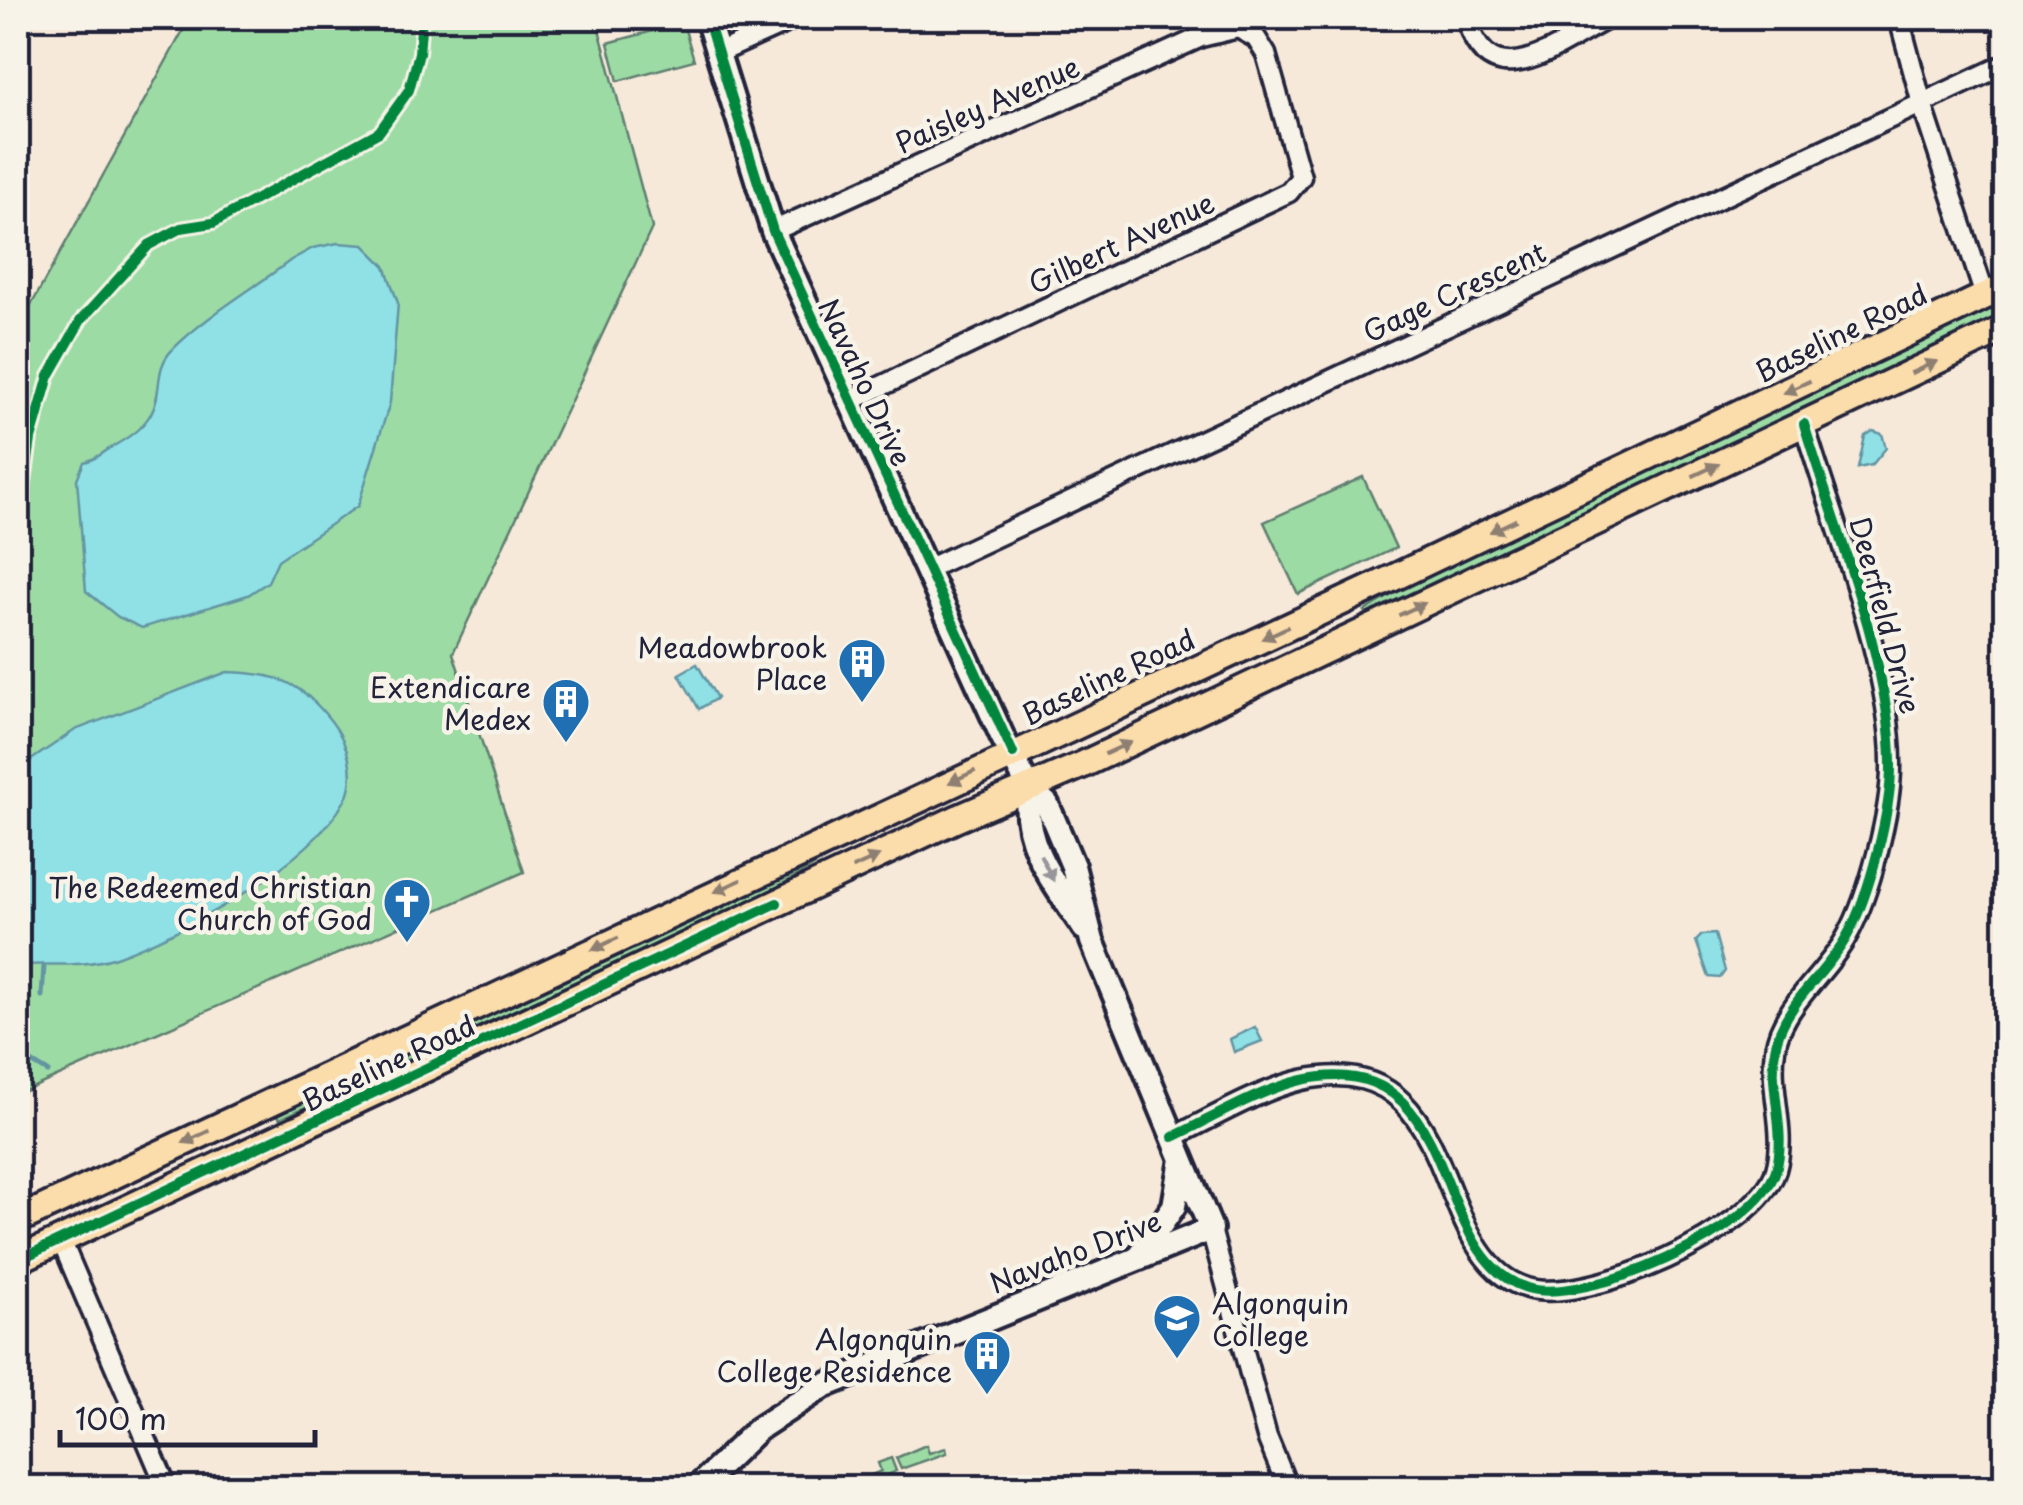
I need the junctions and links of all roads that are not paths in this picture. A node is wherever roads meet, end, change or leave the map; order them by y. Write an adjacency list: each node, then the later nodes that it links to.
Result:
1 (706, 18): 6 (street, Navaho Drive)
2 (796, 18): 6 (street)
3 (1466, 18): 4 (street)
4 (1609, 18)
5 (1899, 18): 9 (street)
6 (716, 54): 10 (street, Navaho Drive)
7 (1268, 61): 10 (street, Paisley Avenue); 13 (street, Gilbert Avenue)
8 (2006, 64): 9 (street, Gage Crescent)
9 (1922, 104): 11 (street); 15 (street, Gage Crescent)
10 (772, 231): 13 (street, Navaho Drive)
11 (1995, 291): 16 (main road, Baseline Road, one-way to 16)
12 (2006, 328): 14 (main road, Baseline Road, one-way to 12)
13 (850, 401): 15 (street, Navaho Drive)
14 (1804, 424): 17 (main road, Baseline Road, one-way to 14); 18 (street, Deerfield Drive)
15 (927, 570): 16 (street, Navaho Drive)
16 (1012, 753): 17 (street, Navaho Drive); 20 (main road, Baseline Road, one-way to 20)
17 (1030, 788): 18 (street, Navaho Drive); 23 (main road, Baseline Road, one-way to 17)
18 (1173, 1136): 19 (street, Navaho Drive)
19 (1182, 1159): 22 (street, Navaho Drive); 24 (street)
20 (49, 1206): 21 (main road, Baseline Road); 23 (main road)
21 (18, 1220)
22 (1211, 1229): 24 (street, Navaho Drive); 28 (street)
23 (60, 1240): 25 (main road, Baseline Road); 26 (street)
24 (1138, 1258): 27 (street, Navaho Drive)
25 (18, 1260)
26 (167, 1488)
27 (698, 1488)
28 (1288, 1488)

